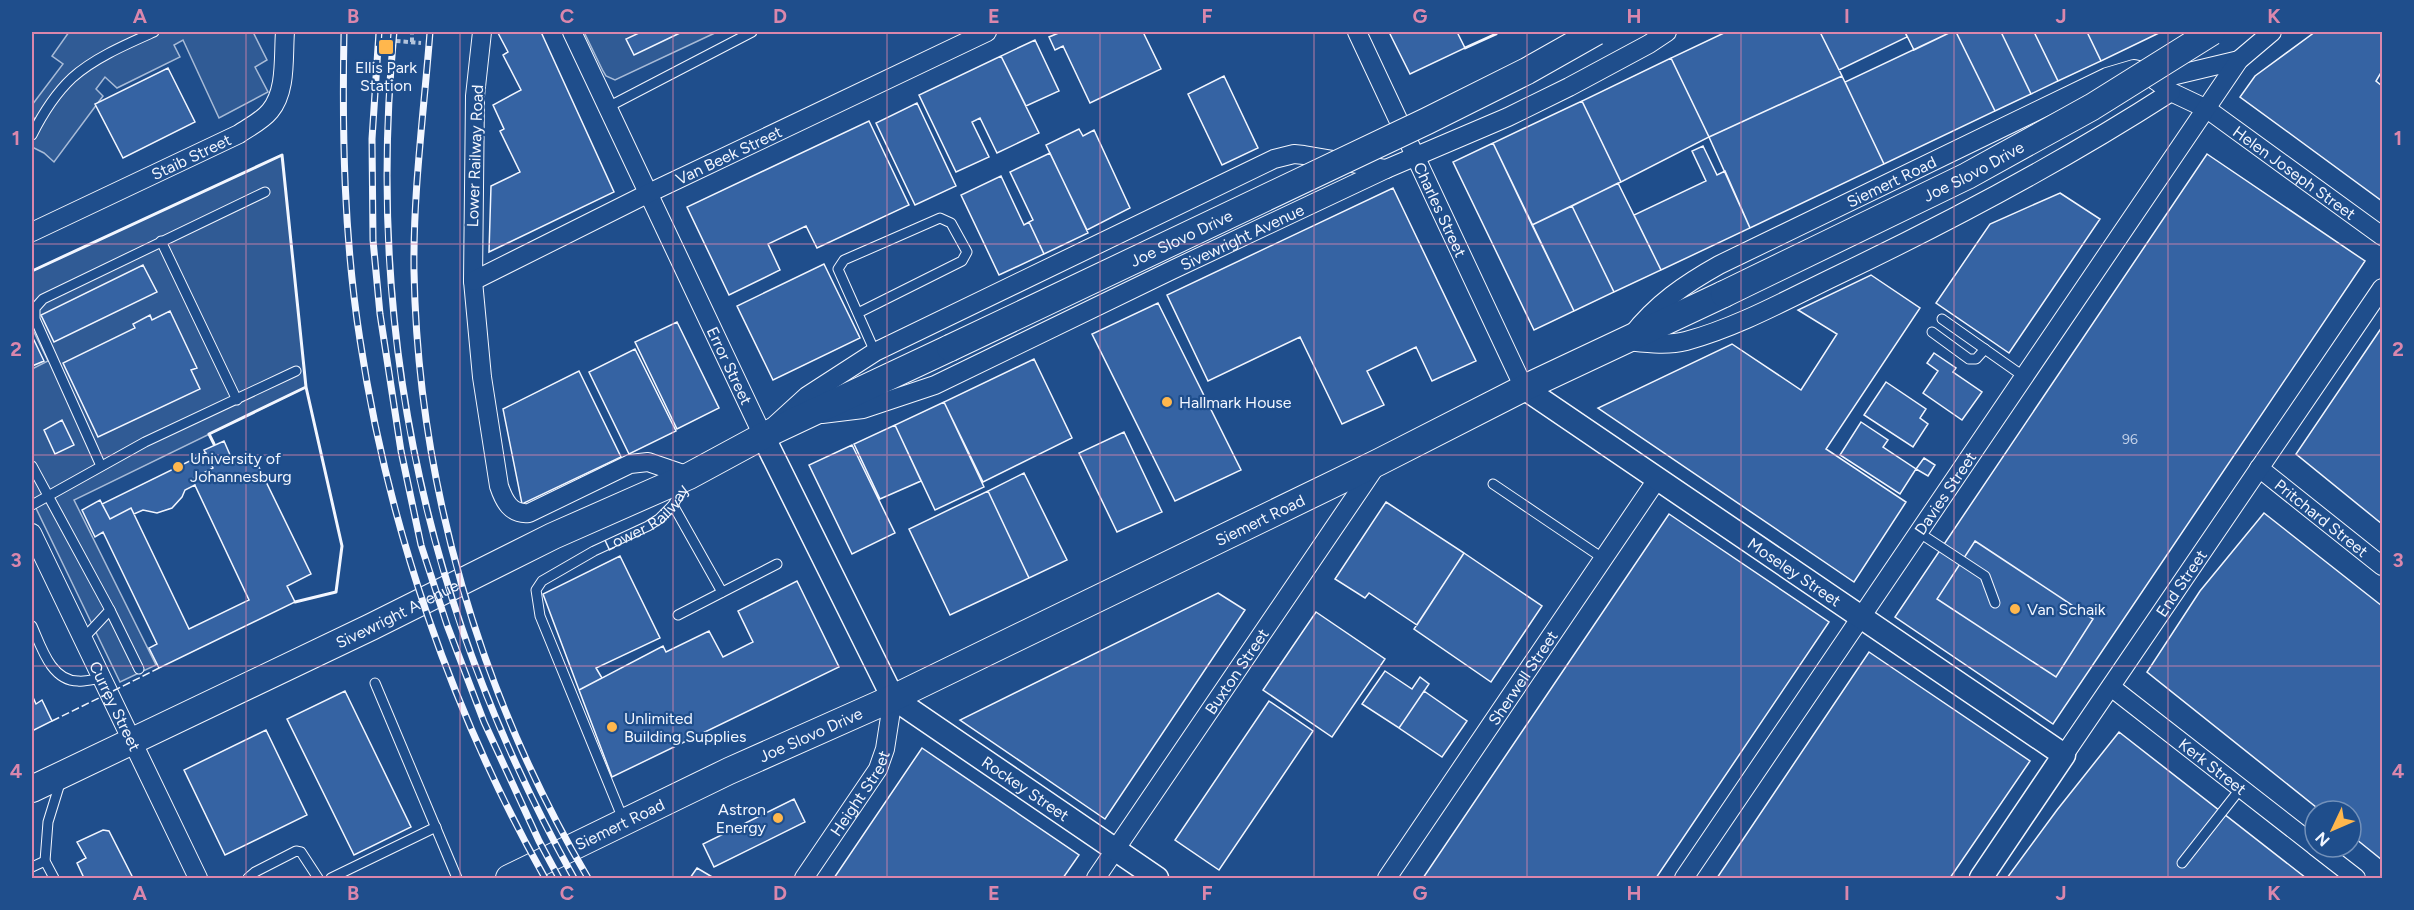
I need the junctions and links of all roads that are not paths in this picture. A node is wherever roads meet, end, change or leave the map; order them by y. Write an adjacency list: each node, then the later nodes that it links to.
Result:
1 (154, 32): 18 (lane)
2 (285, 32): 23 (street, Staib Street)
3 (482, 32): 26 (street, Lower Railway Road)
4 (573, 32): 16 (street, Error Street)
5 (752, 32): 16 (lane)
6 (987, 32): 22 (street, Van Beek Street)
7 (1358, 32): 19 (street, Charles Street)
8 (1596, 32): 39 (main road, Joe Slovo Drive, bridge)
9 (1667, 32): 19 (street, Sivewright Avenue)
10 (2187, 32): 14 (street)
11 (2212, 32): 28 (main road, Joe Slovo Drive, bridge)
12 (2272, 32): 13 (street)
13 (2239, 60): 14 (street); 17 (street)
14 (2153, 78): 15 (street); 32 (street, Siemert Road)
15 (2171, 92): 17 (street); 32 (street)
16 (608, 106): 22 (street, Error Street)
17 (2207, 109): 24 (street, Helen Joseph Street); 36 (street, Davies Street)
18 (32, 135)
19 (1415, 156): 20 (street, Sivewright Avenue); 37 (street, Charles Street)
20 (1386, 169): 34 (street); 39 (street, Sivewright Avenue)
21 (265, 192): 25 (lane)
22 (649, 193): 26 (street, Van Beek Street); 40 (street, Error Street)
23 (32, 232)
24 (2382, 236)
25 (161, 241): 38 (lane); 43 (lane)
26 (473, 281): 45 (street, Lower Railway)
27 (2382, 288): 44 (street, End Street)
28 (1724, 294): 32 (main road, Siemert Road)
29 (858, 313): 29 (lane); 34 (lane)
30 (1942, 319): 33 (lane)
31 (1932, 332): 33 (lane)
32 (1627, 341): 37 (main road, Siemert Road)
33 (1985, 349): 36 (lane)
34 (875, 352): 40 (street)
35 (296, 371): 38 (lane)
36 (2023, 376): 51 (street, Davies Street)
37 (1524, 388): 41 (main road, Siemert Road); 46 (street, Moseley Street)
38 (237, 400): 43 (lane)
39 (808, 416): 40 (main road, Joe Slovo Drive)
40 (762, 436): 45 (main road, Sivewright Avenue); 68 (street, Error Street)
41 (1379, 462): 68 (main road, Siemert Road); 78 (street, Buxton Street)
42 (32, 466): 48 (lane)
43 (101, 466): 48 (lane)
44 (2259, 468): 56 (street, Pritchard Street); 67 (street, End Street)
45 (689, 476): 50 (lane, Lower Railway); 69 (main road, Sivewright Avenue)
46 (1658, 478): 54 (street, Sherwell Street); 61 (street, Moseley Street)
47 (1493, 484): 54 (lane)
48 (49, 496): 49 (lane); 59 (lane)
49 (32, 505)
50 (673, 505): 57 (lane); 75 (lane, Lower Railway)
51 (1917, 531): 58 (lane); 61 (street, Davies Street)
52 (32, 534): 53 (street, Currey Street)
53 (36, 555): 63 (street, Currey Street)
54 (1604, 559): 93 (street, Sherwell Street)
55 (777, 564): 57 (lane)
56 (2382, 566)
57 (722, 592): 60 (lane)
58 (1995, 603)
59 (110, 610): 63 (lane); 64 (lane)
60 (678, 615)
61 (1860, 616): 70 (street, Moseley Street); 94 (street, Davies Street)
62 (32, 626): 65 (lane)
63 (83, 639): 65 (street, Currey Street)
64 (139, 669)
65 (102, 678): 69 (street, Currey Street)
66 (375, 683): 76 (lane)
67 (2111, 687): 70 (street, End Street); 73 (street, Kerk Street)
68 (893, 698): 71 (main road, Joe Slovo Drive); 78 (street, Rockey Street); 90 (street, Height Street)
69 (132, 740): 72 (main road, Sivewright Avenue); 85 (street, Currey Street)
70 (2064, 755): 95 (street, End Street)
71 (729, 771): 75 (main road, Siemert Road)
72 (63, 774): 74 (main road, Sivewright Avenue); 80 (lane)
73 (2241, 788): 77 (street, Kerk Street); 81 (lane)
74 (32, 789)
75 (624, 822): 83 (main road, Siemert Road)
76 (436, 827): 88 (lane); 89 (lane)
77 (2303, 837)
78 (1115, 850): 91 (street, Buxton Street); 92 (street, Rockey Street)
79 (2330, 859): 96 (street, Kerk Street)
80 (45, 861): 82 (lane); 84 (lane)
81 (2182, 863)
82 (32, 867)
83 (510, 878)
84 (54, 879)
85 (198, 879)
86 (248, 879): 87 (lane)
87 (318, 879)
88 (331, 879)
89 (457, 879)
90 (804, 879)
91 (1096, 879)
92 (1157, 879)
93 (1387, 879)
94 (1684, 879)
95 (1980, 879)
96 (2356, 879)

